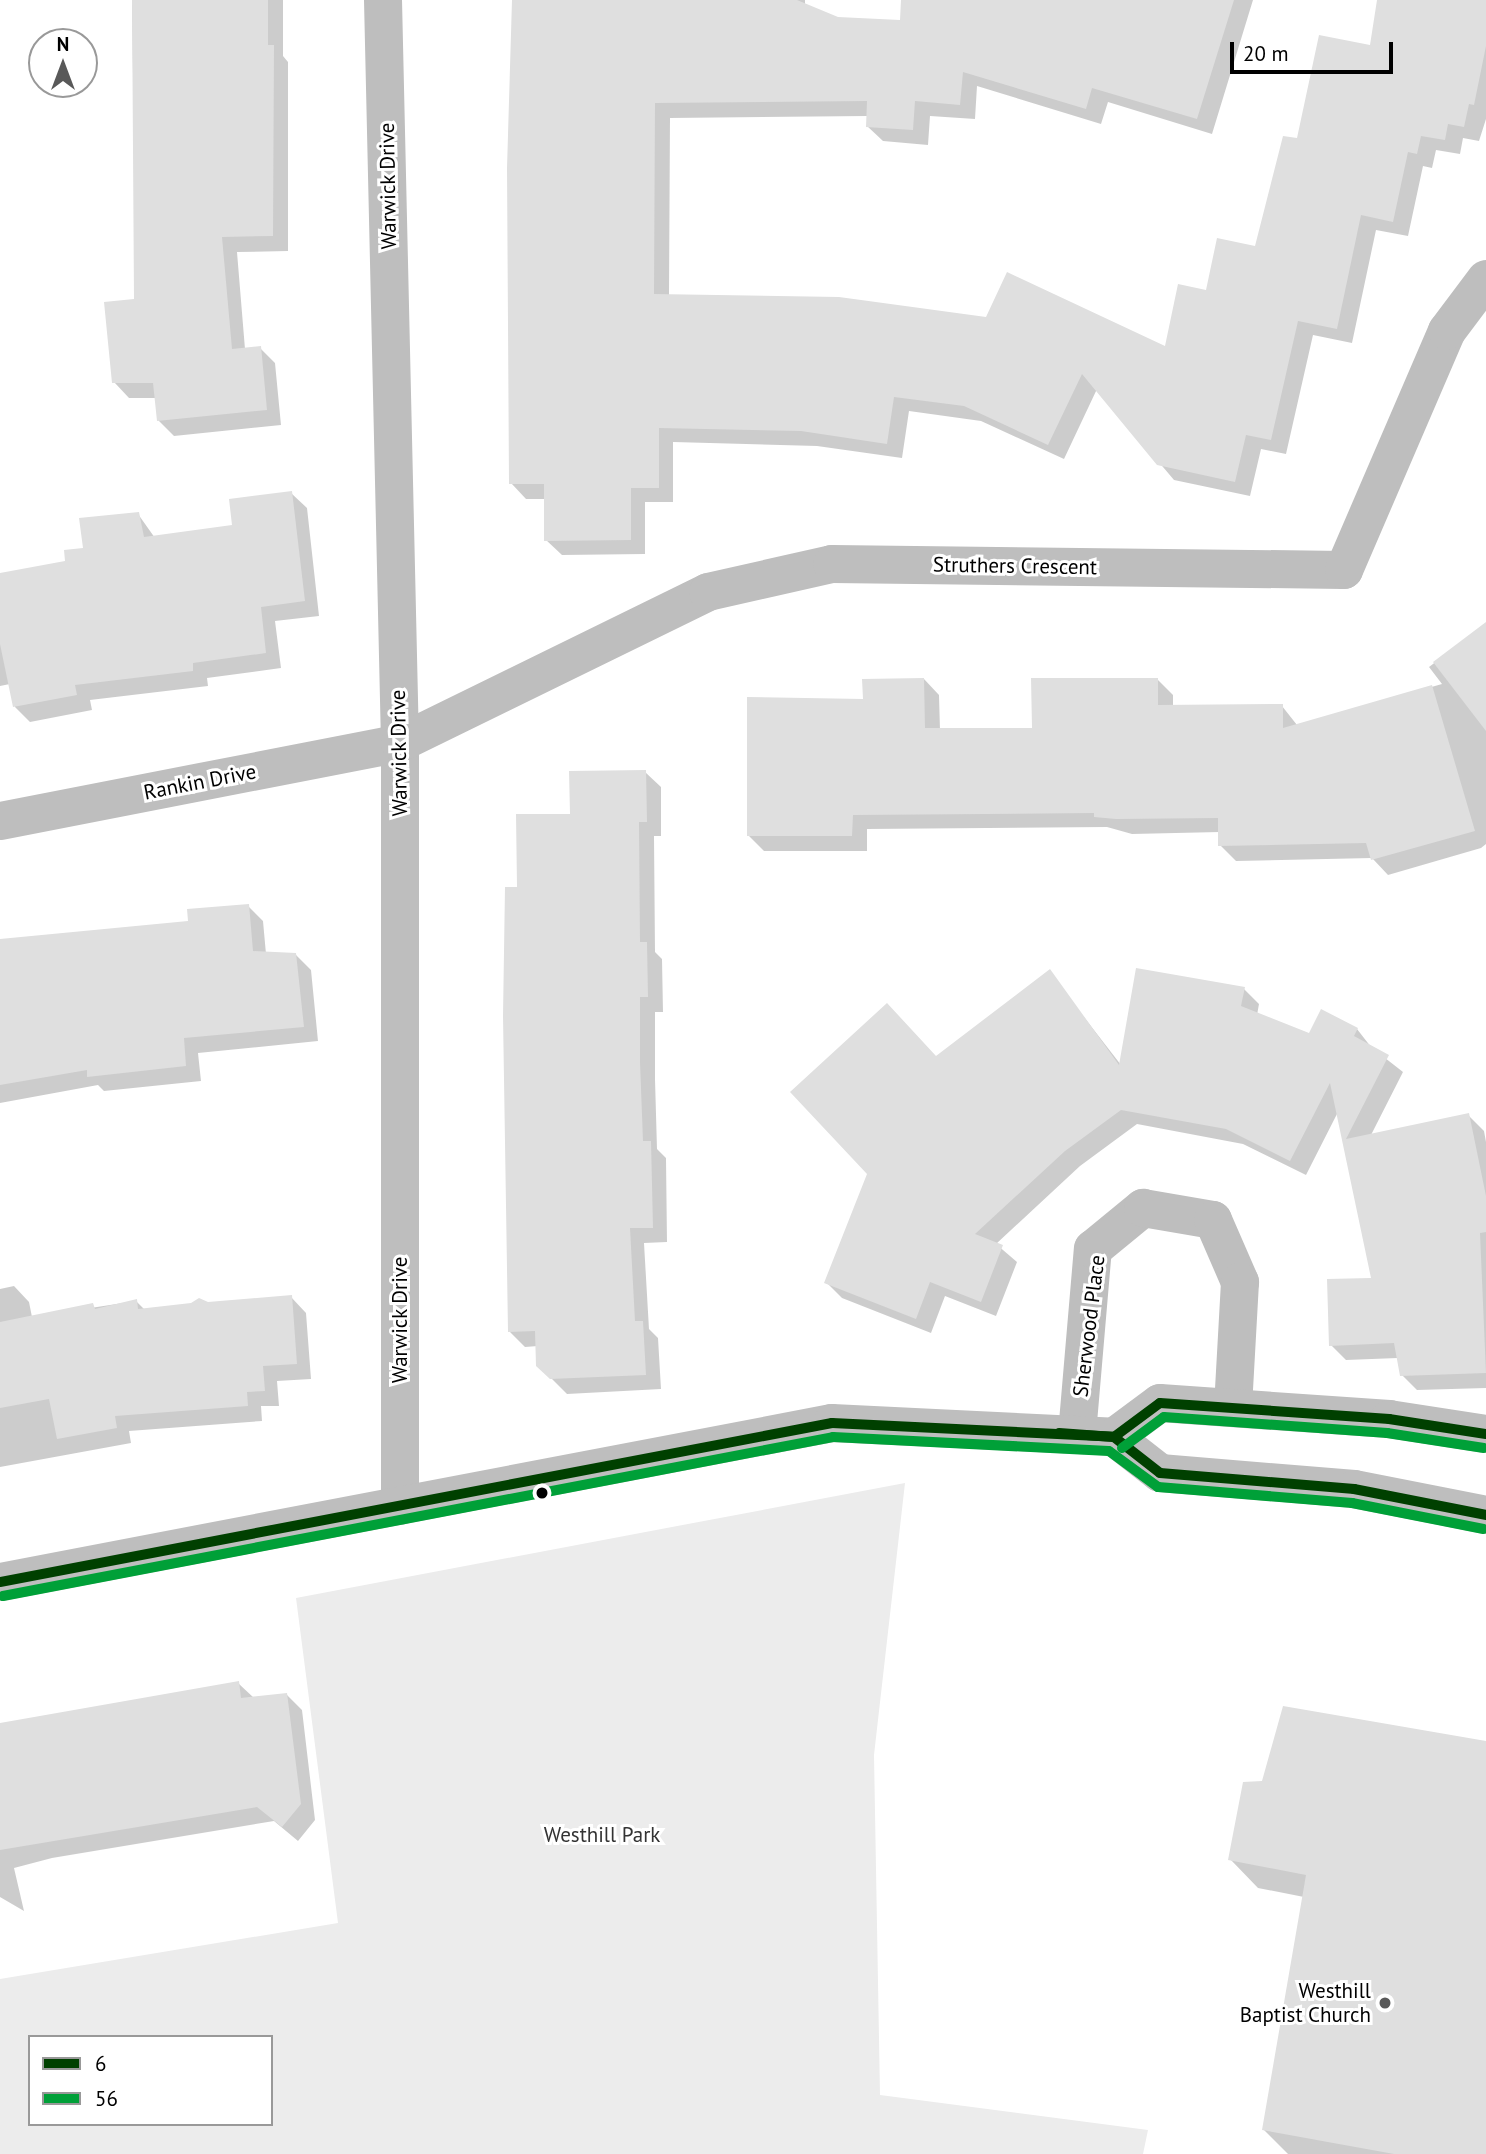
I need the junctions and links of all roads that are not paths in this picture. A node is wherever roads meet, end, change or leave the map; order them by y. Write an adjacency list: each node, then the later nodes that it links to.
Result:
1 (383, 0): 3 (street, Warwick Drive)
2 (1486, 279): 3 (street, Struthers Crescent)
3 (400, 743): 4 (street, Rankin Drive); 8 (street, Warwick Drive)
4 (0, 821)
5 (1233, 1406): 6 (street); 7 (street); 7 (street, Sherwood Place)
6 (1486, 1434)
7 (1096, 1435): 8 (street); 9 (street)
8 (400, 1506): 10 (street)
9 (1486, 1515)
10 (0, 1582)

